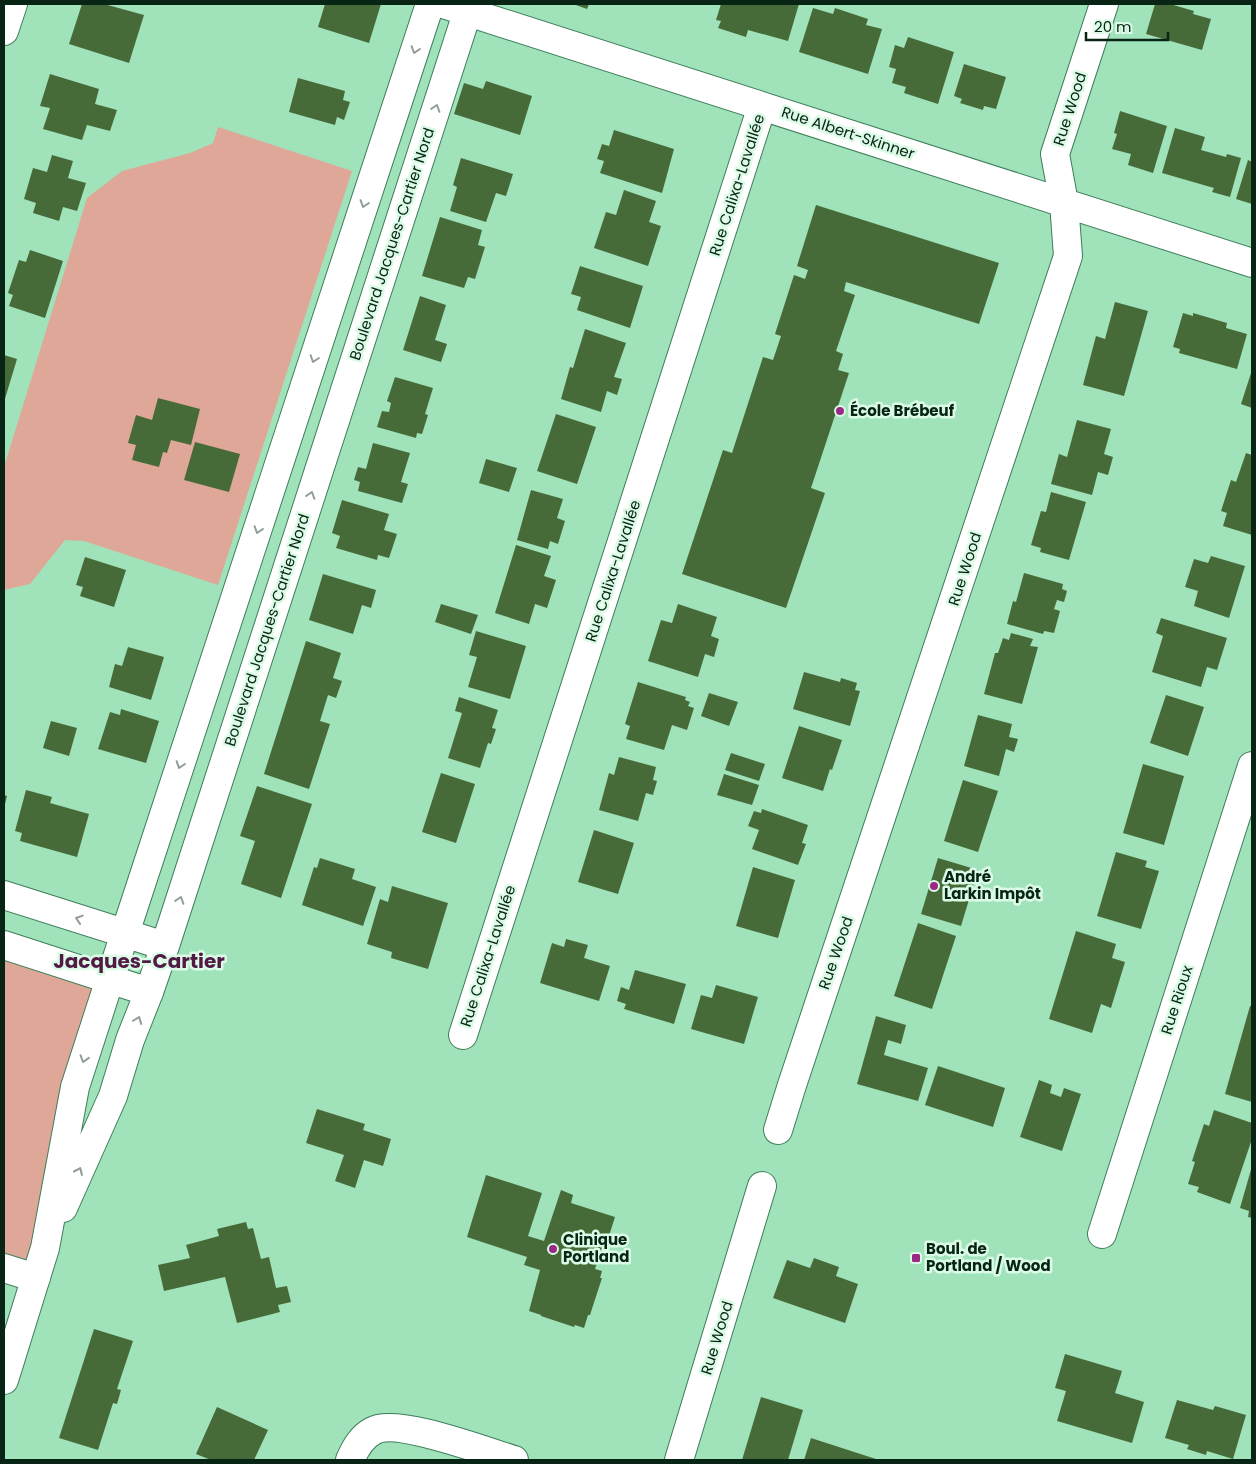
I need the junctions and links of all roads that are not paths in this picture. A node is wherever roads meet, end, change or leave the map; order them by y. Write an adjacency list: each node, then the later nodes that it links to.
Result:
1 (13, 4): 5 (street)
2 (430, 4): 11 (street, Boulevard Jacques-Cartier Nord, one-way to 11)
3 (1104, 4): 7 (street, Rue Wood)
4 (460, 6): 6 (street, Rue Albert-Skinner); 13 (street, Boulevard Jacques-Cartier Nord, one-way to 4)
5 (4, 31)
6 (762, 106): 7 (street, Rue Albert-Skinner); 16 (street, Rue Calixa-Lavallée)
7 (1064, 203): 8 (street, Rue Albert-Skinner); 17 (street, Rue Wood)
8 (1252, 263)
9 (1252, 766): 19 (street, Rue Rioux)
10 (4, 895): 11 (street, one-way to 10)
11 (125, 934): 13 (street); 14 (street, Boulevard Jacques-Cartier Nord)
12 (4, 945): 14 (street)
13 (165, 946): 15 (street, Boulevard Jacques-Cartier Nord)
14 (110, 980): 15 (street); 20 (street, Boulevard Jacques-Cartier Nord, one-way to 20)
15 (149, 992): 20 (street, Boulevard Jacques-Cartier Nord, one-way to 15)
16 (462, 1035)
17 (778, 1130)
18 (762, 1186): 26 (street, Rue Wood)
19 (1102, 1234)
20 (45, 1248): 22 (street, Boulevard Jacques-Cartier Nord)
21 (4, 1268): 22 (street)
22 (36, 1278): 23 (street, Boulevard Jacques-Cartier Nord)
23 (4, 1380)
24 (350, 1460): 25 (street)
25 (514, 1460)
26 (680, 1460)

